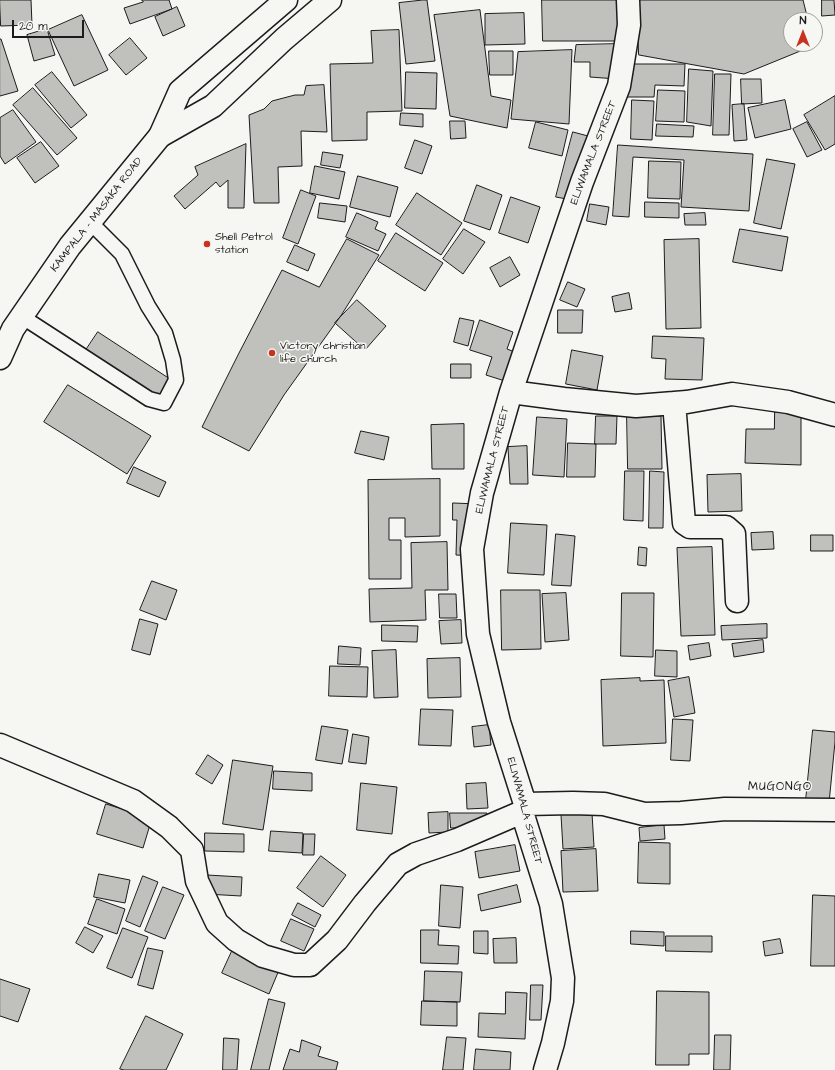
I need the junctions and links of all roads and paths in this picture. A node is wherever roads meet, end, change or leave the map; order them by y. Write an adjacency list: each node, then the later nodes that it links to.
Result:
1 (286, 0): 4 (main road, KAMPALA - MASAKA ROAD)
2 (330, 0): 4 (main road, KAMPALA - MASAKA ROAD)
3 (628, 0): 8 (main road, ELIWAMALA STREET)
4 (160, 136): 5 (main road, KAMPALA - MASAKA ROAD)
5 (90, 222): 6 (main road, KAMPALA - MASAKA ROAD); 6 (lane)
6 (21, 316): 7 (main road, KAMPALA - MASAKA ROAD)
7 (0, 358)
8 (511, 392): 9 (main road); 13 (main road, ELIWAMALA STREET)
9 (674, 403): 10 (main road); 11 (main road)
10 (835, 415)
11 (737, 601)
12 (0, 745): 13 (main road)
13 (523, 808): 14 (main road); 15 (main road, ELIWAMALA STREET)
14 (835, 810)
15 (545, 1070)

